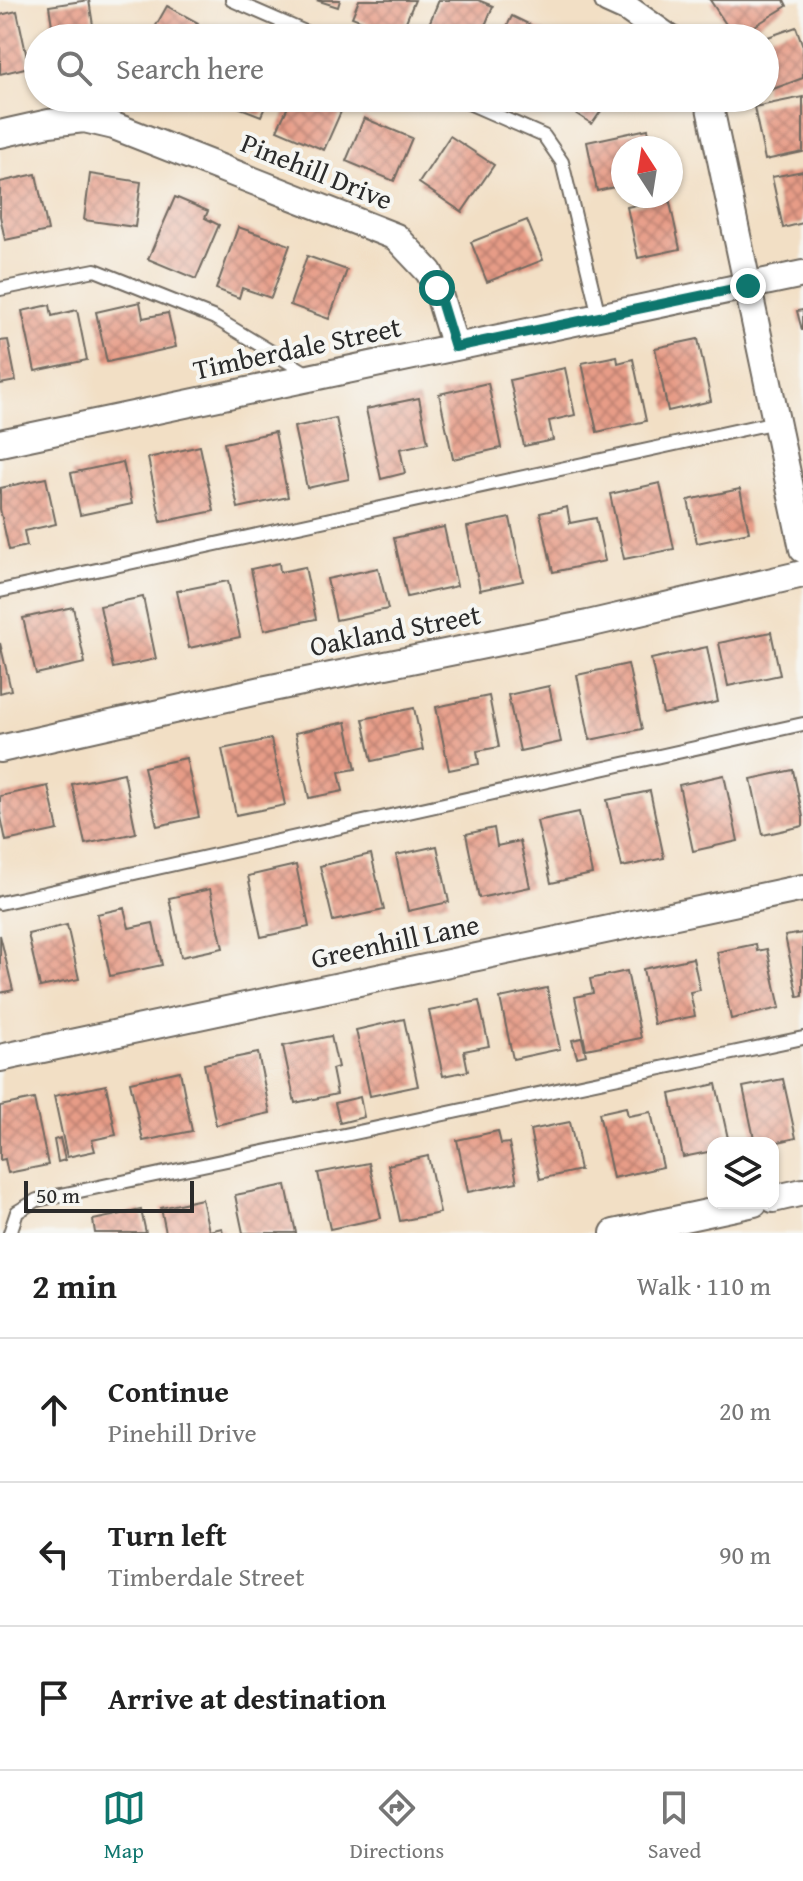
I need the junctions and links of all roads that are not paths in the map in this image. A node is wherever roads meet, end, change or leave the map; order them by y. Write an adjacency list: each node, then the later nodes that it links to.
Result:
1 (232, 0): 3 (lane)
2 (608, 0): 4 (street)
3 (287, 24)
4 (649, 24)
5 (489, 112): 11 (lane)
6 (711, 112): 9 (street)
7 (0, 134): 12 (street, Pinehill Drive)
8 (803, 274): 9 (street, Timberdale Street)
9 (748, 286): 11 (street, Timberdale Street); 14 (street)
10 (0, 289): 13 (lane)
11 (599, 316): 12 (street, Timberdale Street)
12 (455, 347): 13 (street, Timberdale Street)
13 (314, 377): 15 (street, Timberdale Street)
14 (776, 422): 16 (street); 18 (lane)
15 (0, 443)
16 (803, 549)
17 (803, 574): 20 (street, Oakland Street)
18 (0, 591)
19 (803, 724): 22 (lane)
20 (0, 749)
21 (803, 888): 24 (street, Greenhill Lane)
22 (0, 903)
23 (803, 1038): 28 (lane)
24 (0, 1058)
25 (803, 1192): 26 (street)
26 (779, 1198)
27 (726, 1209): 29 (street)
28 (10, 1233)
29 (614, 1233)

